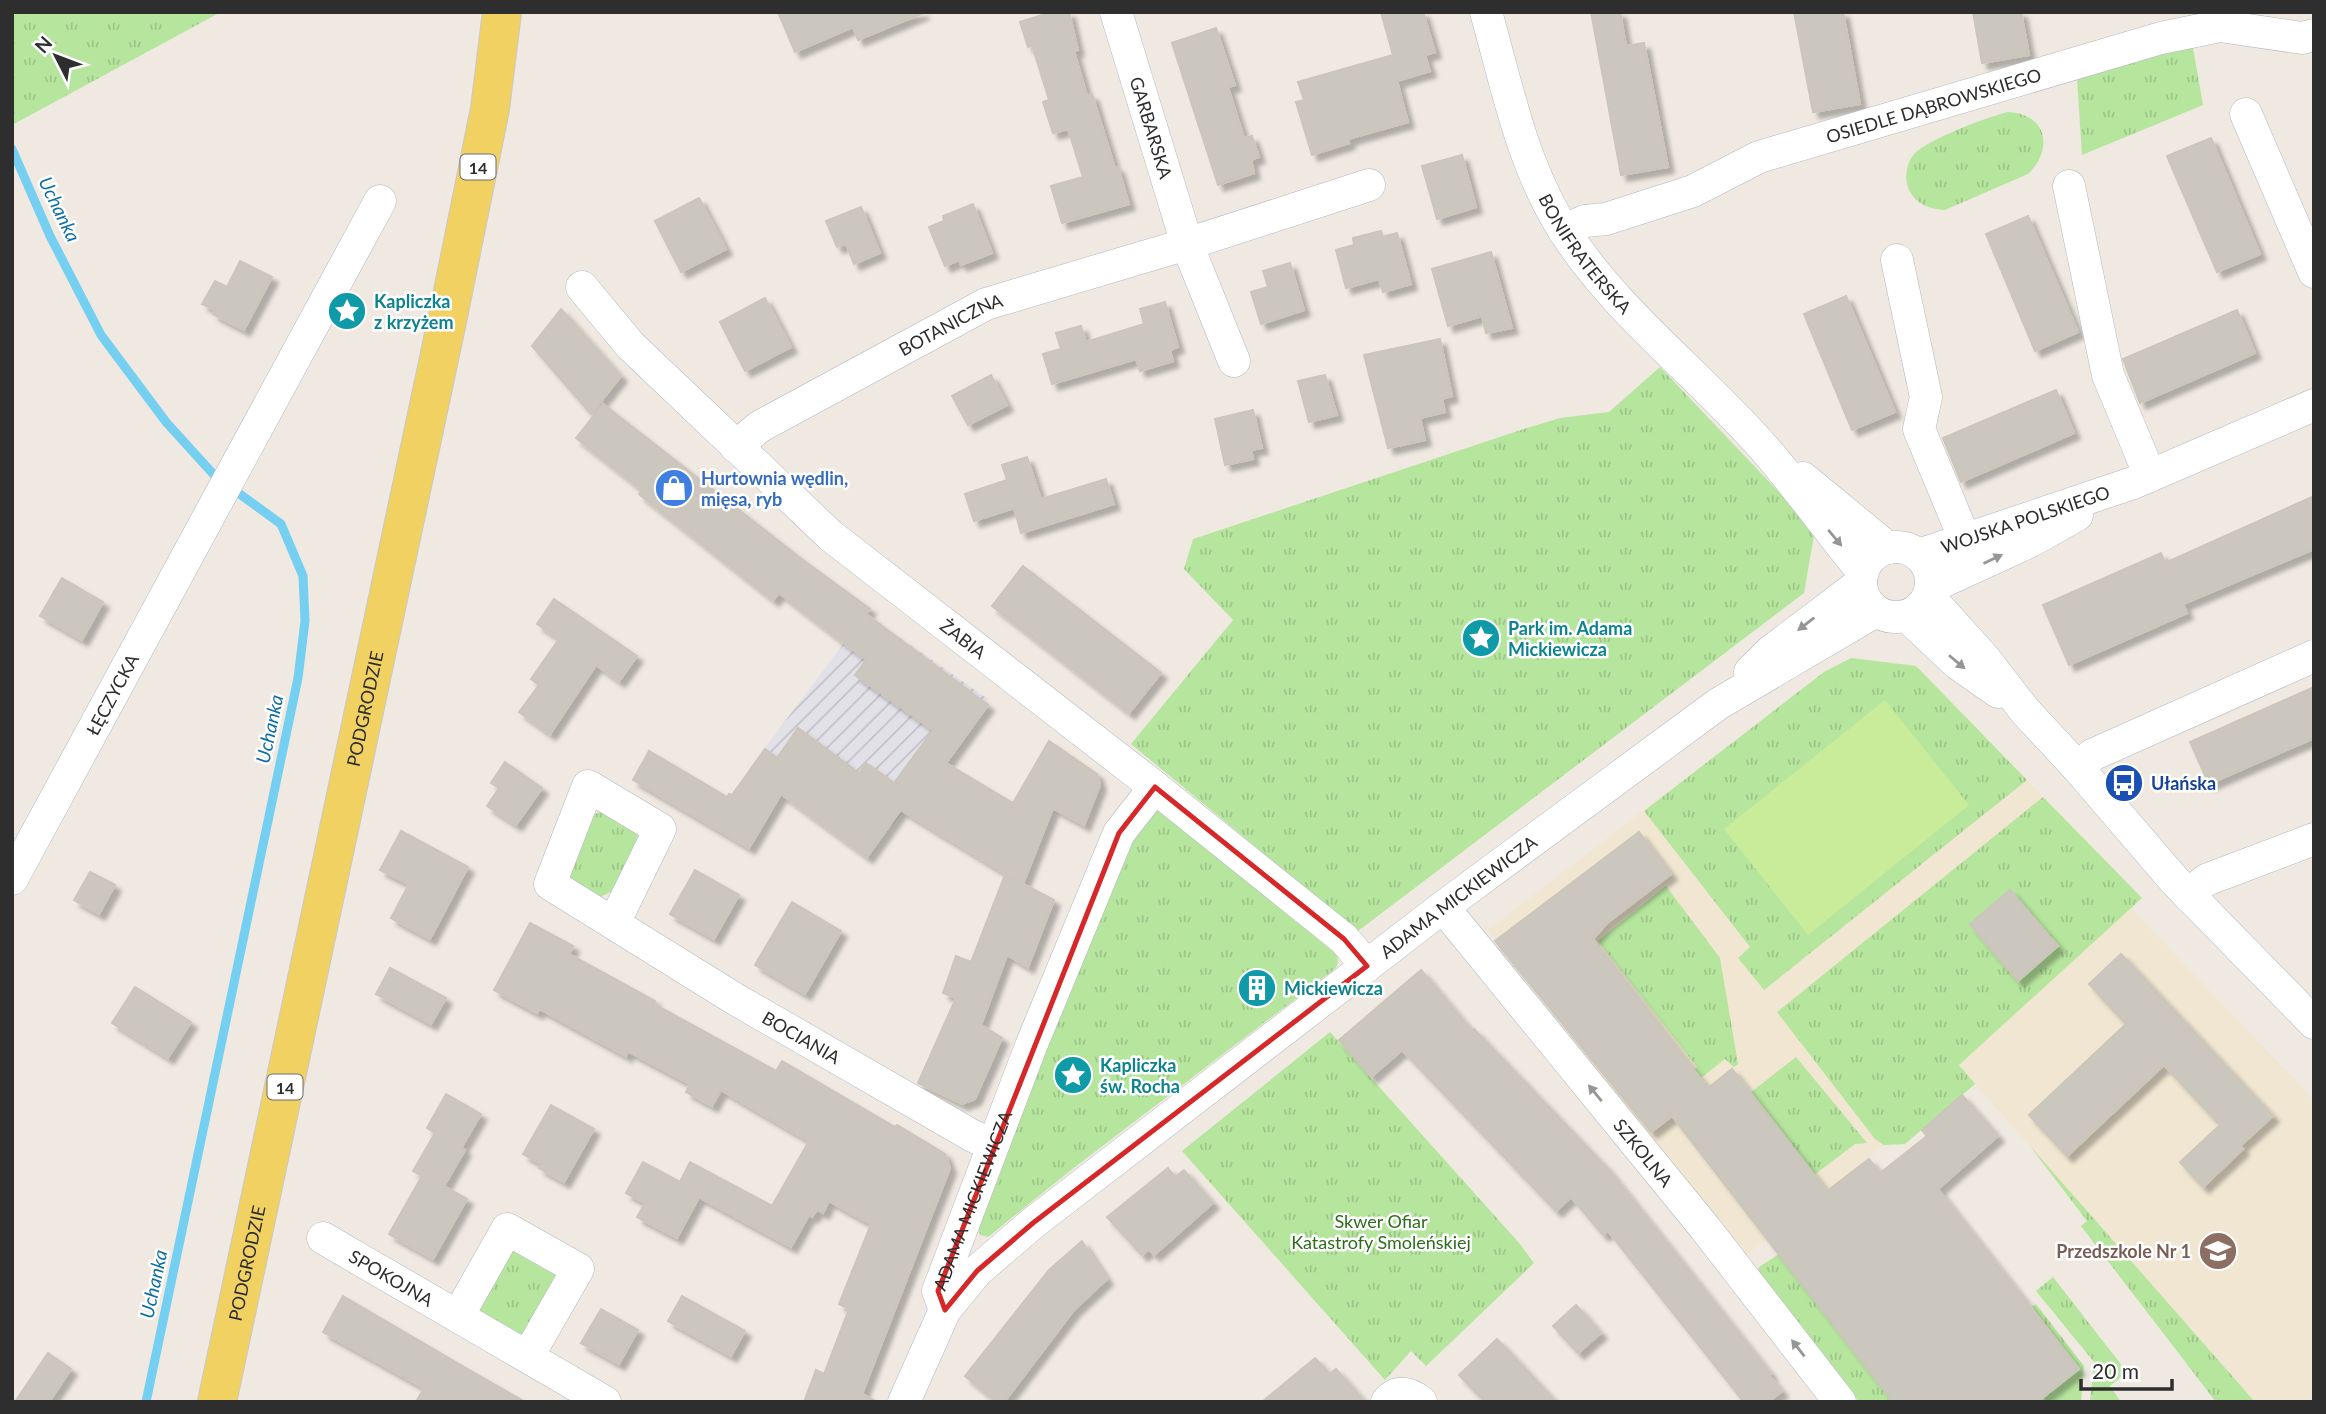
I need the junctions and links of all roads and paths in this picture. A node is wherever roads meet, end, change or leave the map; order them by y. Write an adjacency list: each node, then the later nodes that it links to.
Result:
1 (502, 12): 41 (main road, PODGRODZIE / 14)
2 (1116, 12): 10 (street, GARBARSKA)
3 (1486, 12): 9 (street, BONIFRATERSKA)
4 (2314, 35): 9 (street, OSIEDLE DĄBROWSKIEGO)
5 (2246, 114): 12 (street)
6 (1369, 185): 10 (street, BOTANICZNA)
7 (2069, 186): 18 (street)
8 (380, 201): 30 (street, ŁĘCZYCKA)
9 (1564, 231): 17 (street, BONIFRATERSKA)
10 (1187, 244): 14 (street); 16 (street, BOTANICZNA)
11 (1897, 260): 19 (street)
12 (2314, 272)
13 (582, 287): 16 (street, ŻABIA)
14 (1234, 361)
15 (2314, 405): 18 (street, WOJSKA POLSKIEGO)
16 (736, 447): 28 (street, ŻABIA)
17 (1762, 447): 20 (street, BONIFRATERSKA); 22 (street, BONIFRATERSKA, one-way to 22)
18 (2142, 480): 19 (street, WOJSKA POLSKIEGO); 23 (street, WOJSKA POLSKIEGO, one-way to 18)
19 (1965, 540): 21 (street, WOJSKA POLSKIEGO)
20 (1888, 548): 21 (street); 22 (street)
21 (1919, 555): 23 (street)
22 (1862, 578): 24 (street); 26 (street, ADAMA MICKIEWICZA, one-way to 26)
23 (1922, 600): 24 (street); 27 (street)
24 (1876, 611): 26 (street, ADAMA MICKIEWICZA)
25 (2314, 656): 27 (street)
26 (1718, 704): 32 (street, ADAMA MICKIEWICZA)
27 (2078, 768): 31 (street)
28 (1154, 788): 34 (street, ŻABIA); 36 (street, ADAMA MICKIEWICZA)
29 (2314, 839): 31 (street)
30 (12, 879)
31 (2188, 895): 35 (street)
32 (1443, 907): 34 (street, ADAMA MICKIEWICZA); 44 (street, SZKOLNA, one-way to 32)
33 (614, 923): 36 (street, BOCIANIA)
34 (1367, 966): 38 (street, ADAMA MICKIEWICZA)
35 (2314, 1023)
36 (992, 1145): 38 (street, ADAMA MICKIEWICZA)
37 (323, 1238): 39 (street, SPOKOJNA)
38 (945, 1310): 43 (street, ADAMA MICKIEWICZA)
39 (458, 1316): 40 (street, SPOKOJNA); 40 (street)
40 (527, 1356): 42 (street, SPOKOJNA)
41 (217, 1402)
42 (605, 1402)
43 (904, 1402)
44 (1840, 1402)

